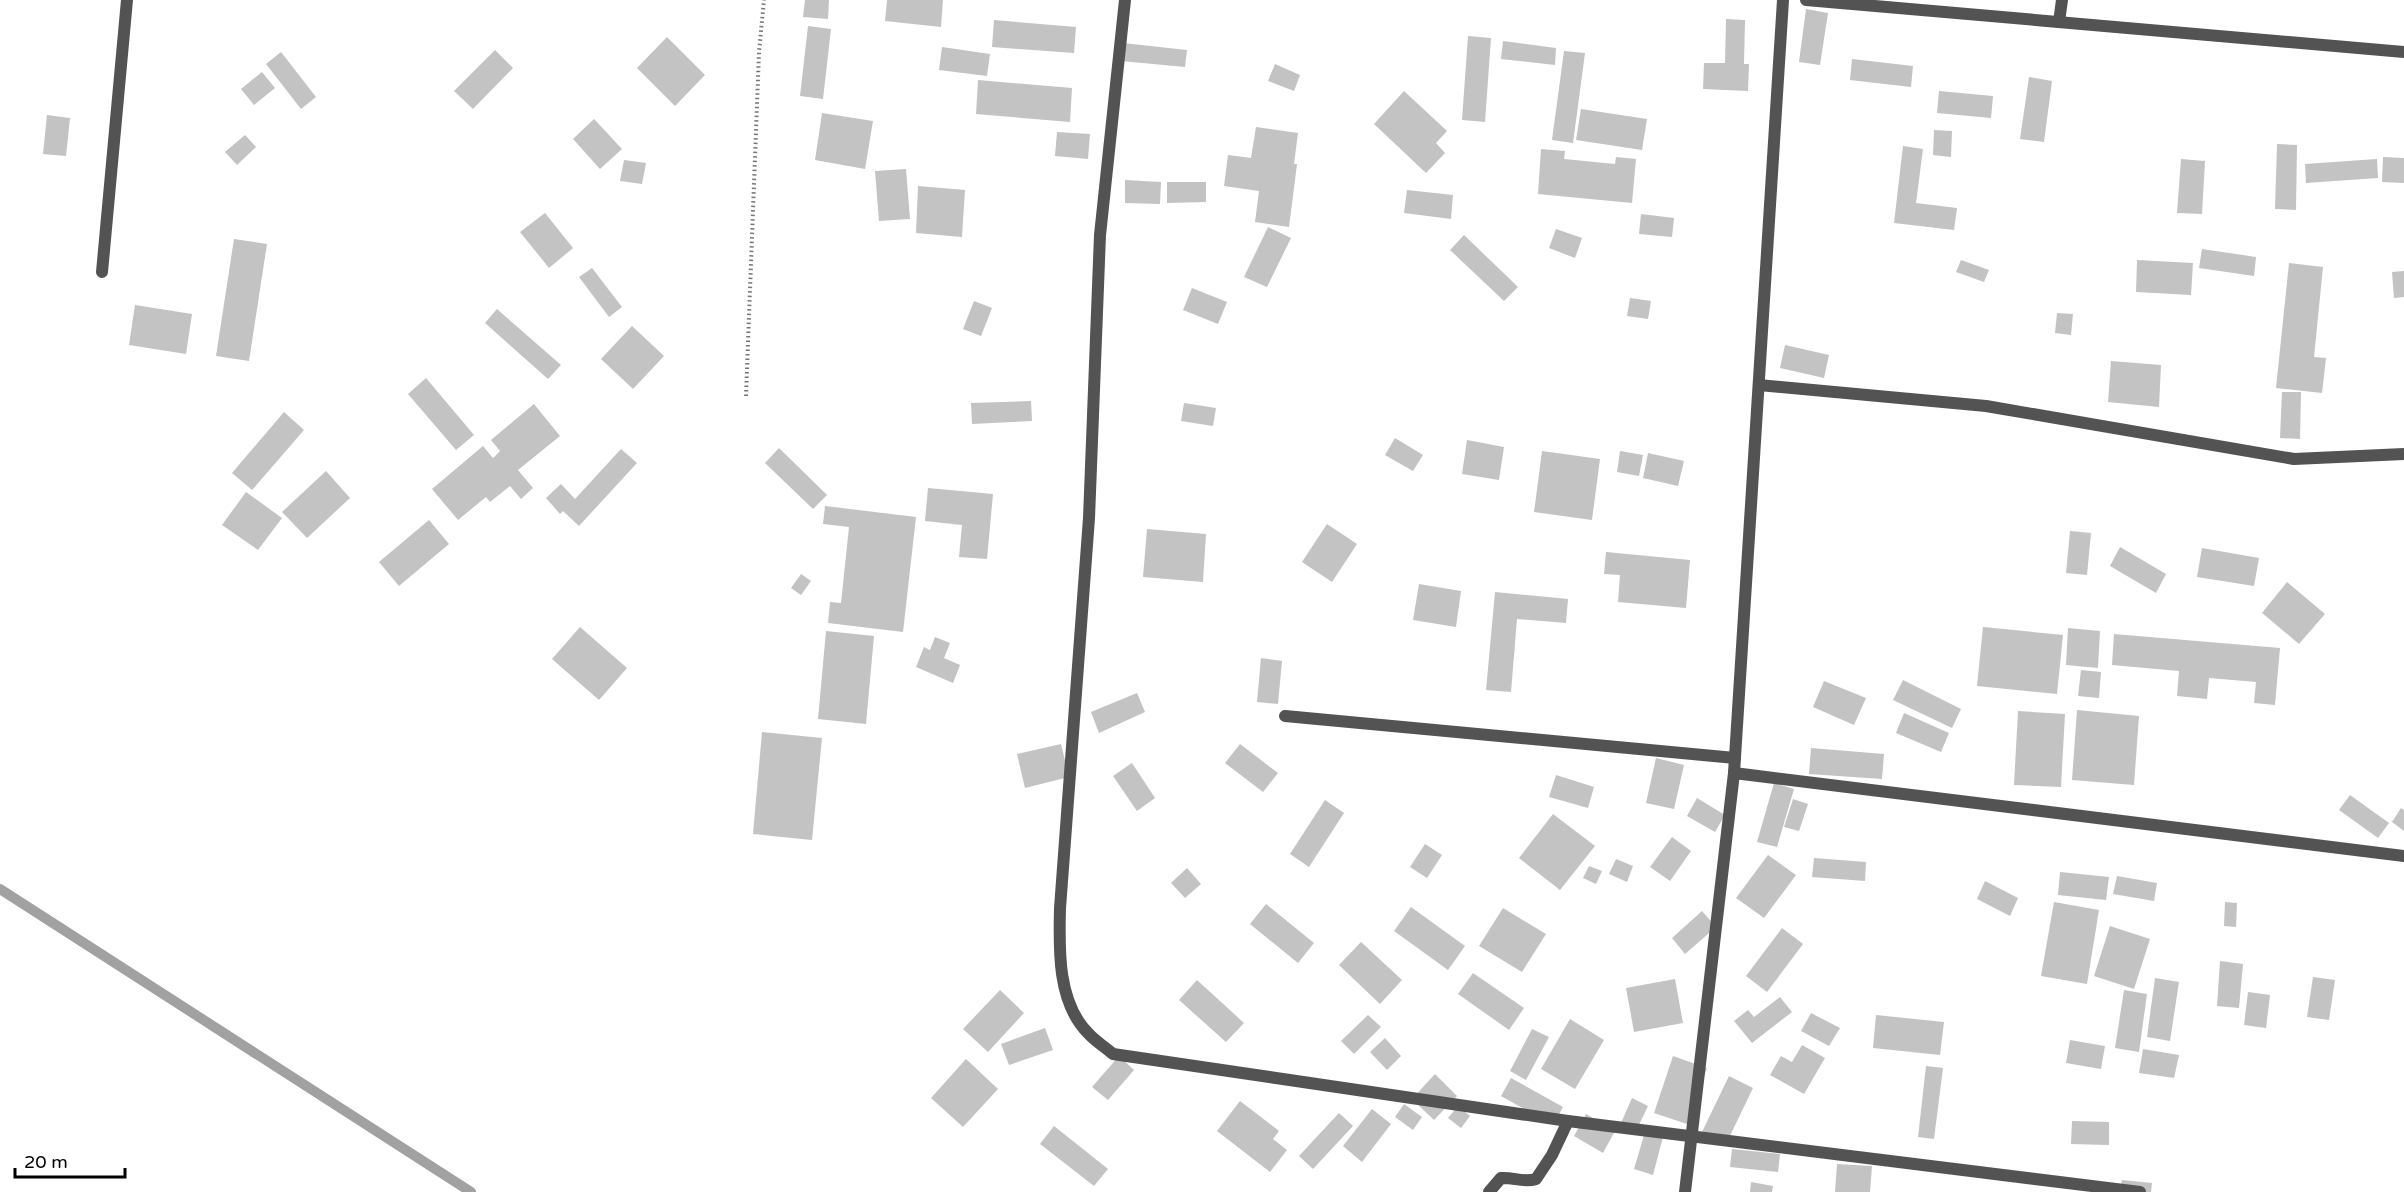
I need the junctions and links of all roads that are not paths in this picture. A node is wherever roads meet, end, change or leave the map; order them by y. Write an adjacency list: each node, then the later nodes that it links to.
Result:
1 (127, 0): 8 (street)
2 (1125, 0): 15 (street)
3 (1784, 0): 9 (street)
4 (1806, 0): 6 (street)
5 (2062, 0): 6 (street)
6 (2059, 22): 7 (street)
7 (2404, 52)
8 (102, 272)
9 (1759, 385): 10 (street); 12 (street)
10 (2404, 454)
11 (1285, 716): 12 (street)
12 (1735, 758): 13 (street)
13 (1734, 773): 14 (street); 16 (street)
14 (2404, 856)
15 (1568, 1121): 16 (street); 17 (street)
16 (1691, 1136): 18 (street); 19 (street)
17 (1489, 1192)
18 (1685, 1192)
19 (2140, 1192)

